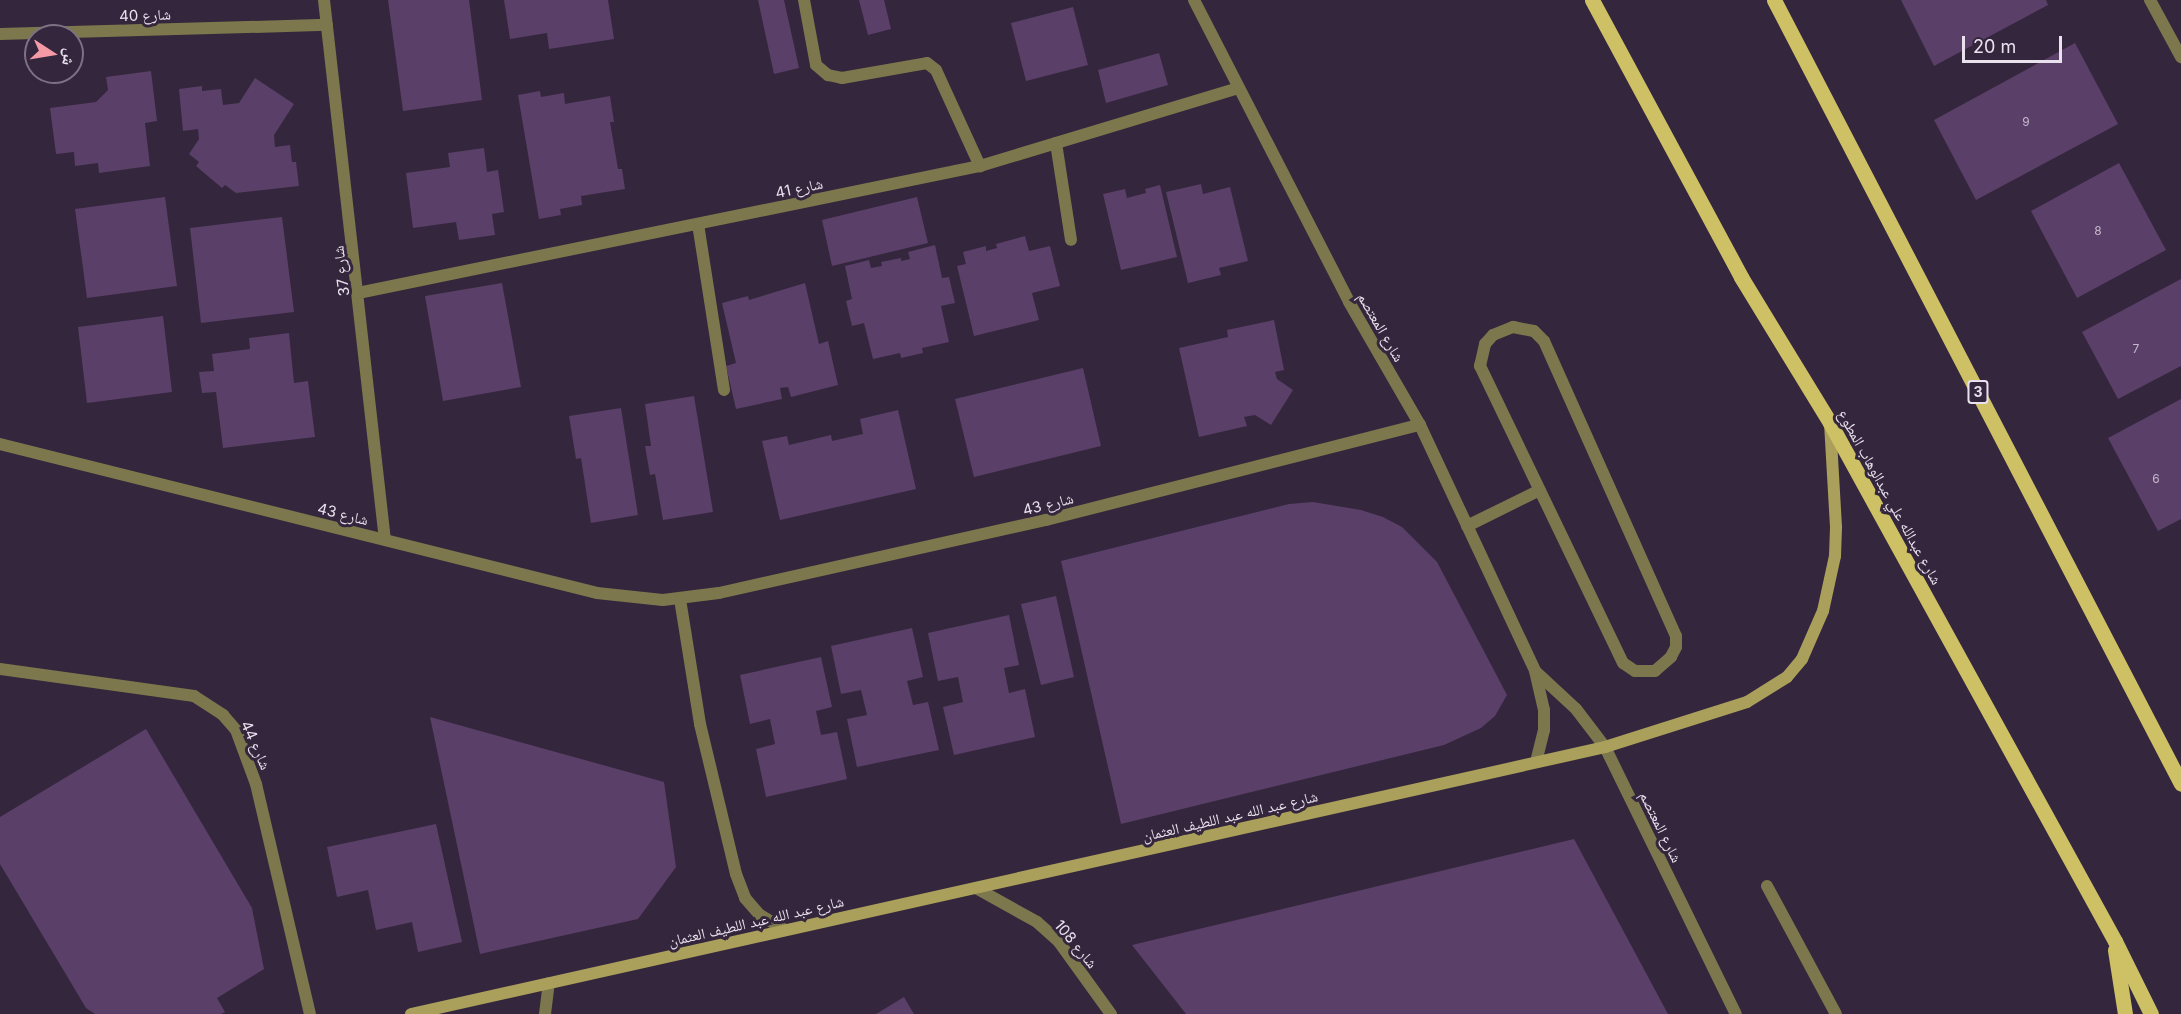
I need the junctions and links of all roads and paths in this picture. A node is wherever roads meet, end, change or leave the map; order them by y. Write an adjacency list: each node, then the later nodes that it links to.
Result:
1 (324, 0): 7 (street, شارع 37)
2 (804, 0): 12 (street)
3 (1194, 0): 10 (street, شارع المعتصم)
4 (1592, 0): 17 (main road, شارع عبدالله علي عبدالوهاب المطوع)
5 (1774, 0): 28 (main road, 3)
6 (2150, 0): 9 (street)
7 (327, 25): 8 (street, شارع 40); 15 (street, شارع 37)
8 (0, 34)
9 (2181, 57)
10 (1239, 88): 11 (street, شارع 41); 18 (street, شارع المعتصم)
11 (1056, 143): 12 (street, شارع 41); 14 (street)
12 (980, 166): 13 (street, شارع 41)
13 (698, 224): 15 (street, شارع 41); 16 (street)
14 (1071, 240)
15 (358, 293): 22 (street, شارع 37)
16 (724, 390)
17 (1830, 423): 26 (street, شارع عبد الله عبد اللطيف العثمان); 32 (main road, شارع عبدالله علي عبدالوهاب المطوع)
18 (1420, 424): 21 (street, شارع المعتصم); 23 (street, شارع 43)
19 (0, 444): 22 (street, شارع 43)
20 (1540, 490): 20 (street); 21 (street)
21 (1467, 526): 25 (street, شارع المعتصم)
22 (385, 540): 23 (street, شارع 43)
23 (680, 600): 31 (street)
24 (0, 669): 34 (street, شارع 44)
25 (1535, 671): 26 (street, شارع المعتصم); 27 (street, شارع المعتصم)
26 (1605, 747): 27 (street, شارع عبد الله عبد اللطيف العثمان); 38 (street, شارع المعتصم)
27 (1536, 762): 30 (street, شارع عبد الله عبد اللطيف العثمان)
28 (2181, 784)
29 (1767, 886): 39 (street)
30 (976, 888): 31 (street, شارع عبد الله عبد اللطيف العثمان); 37 (street, شارع 108)
31 (785, 930): 33 (street, شارع عبد الله عبد اللطيف العثمان)
32 (2115, 941): 40 (main road); 41 (main road, شارع عبدالله علي عبدالوهاب المطوع)
33 (549, 983): 35 (street, شارع عبد الله عبد اللطيف العثمان); 36 (street)
34 (310, 1014)
35 (411, 1014)
36 (545, 1014)
37 (1111, 1014)
38 (1736, 1014)
39 (1836, 1014)
40 (2125, 1014)
41 (2151, 1014)

